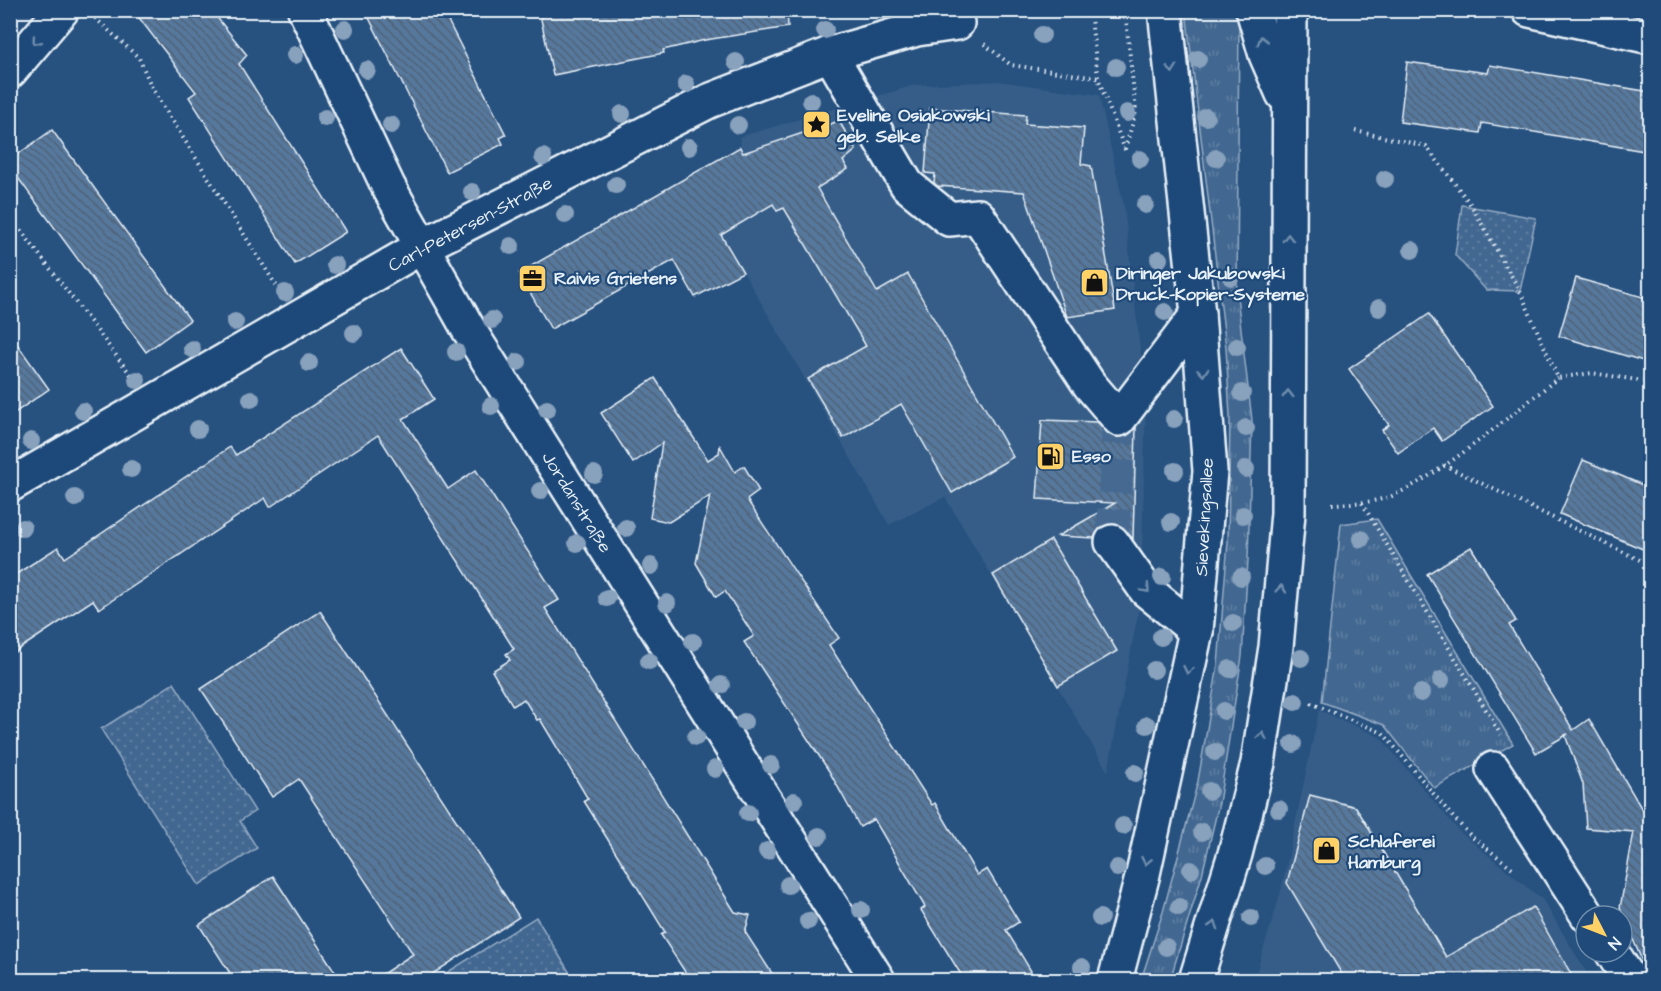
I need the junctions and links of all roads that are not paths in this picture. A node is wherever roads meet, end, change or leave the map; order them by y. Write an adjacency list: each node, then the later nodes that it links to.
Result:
1 (62, 10): 10 (street, one-way to 10)
2 (305, 10): 12 (street, Jordanstraße)
3 (1165, 10): 13 (street, Sievekingsallee, one-way to 13)
4 (1253, 10): 11 (street, one-way to 4)
5 (1290, 10): 11 (street)
6 (1529, 10): 8 (street)
7 (957, 23): 9 (street, Carl-Petersen-Straße)
8 (1650, 37)
9 (830, 54): 12 (street, Carl-Petersen-Straße); 13 (street)
10 (10, 71)
11 (1288, 107): 22 (street, one-way to 11)
12 (423, 246): 14 (street, Carl-Petersen-Straße); 20 (street, Jordanstraße)
13 (1198, 314): 16 (street, Sievekingsallee, one-way to 16)
14 (10, 485)
15 (1112, 542): 16 (street, one-way to 16)
16 (1196, 631): 21 (street, Sievekingsallee, one-way to 21)
17 (1498, 755): 18 (street)
18 (1581, 904)
19 (1619, 964): 23 (street)
20 (877, 980)
21 (1115, 981)
22 (1196, 981)
23 (1630, 981)

